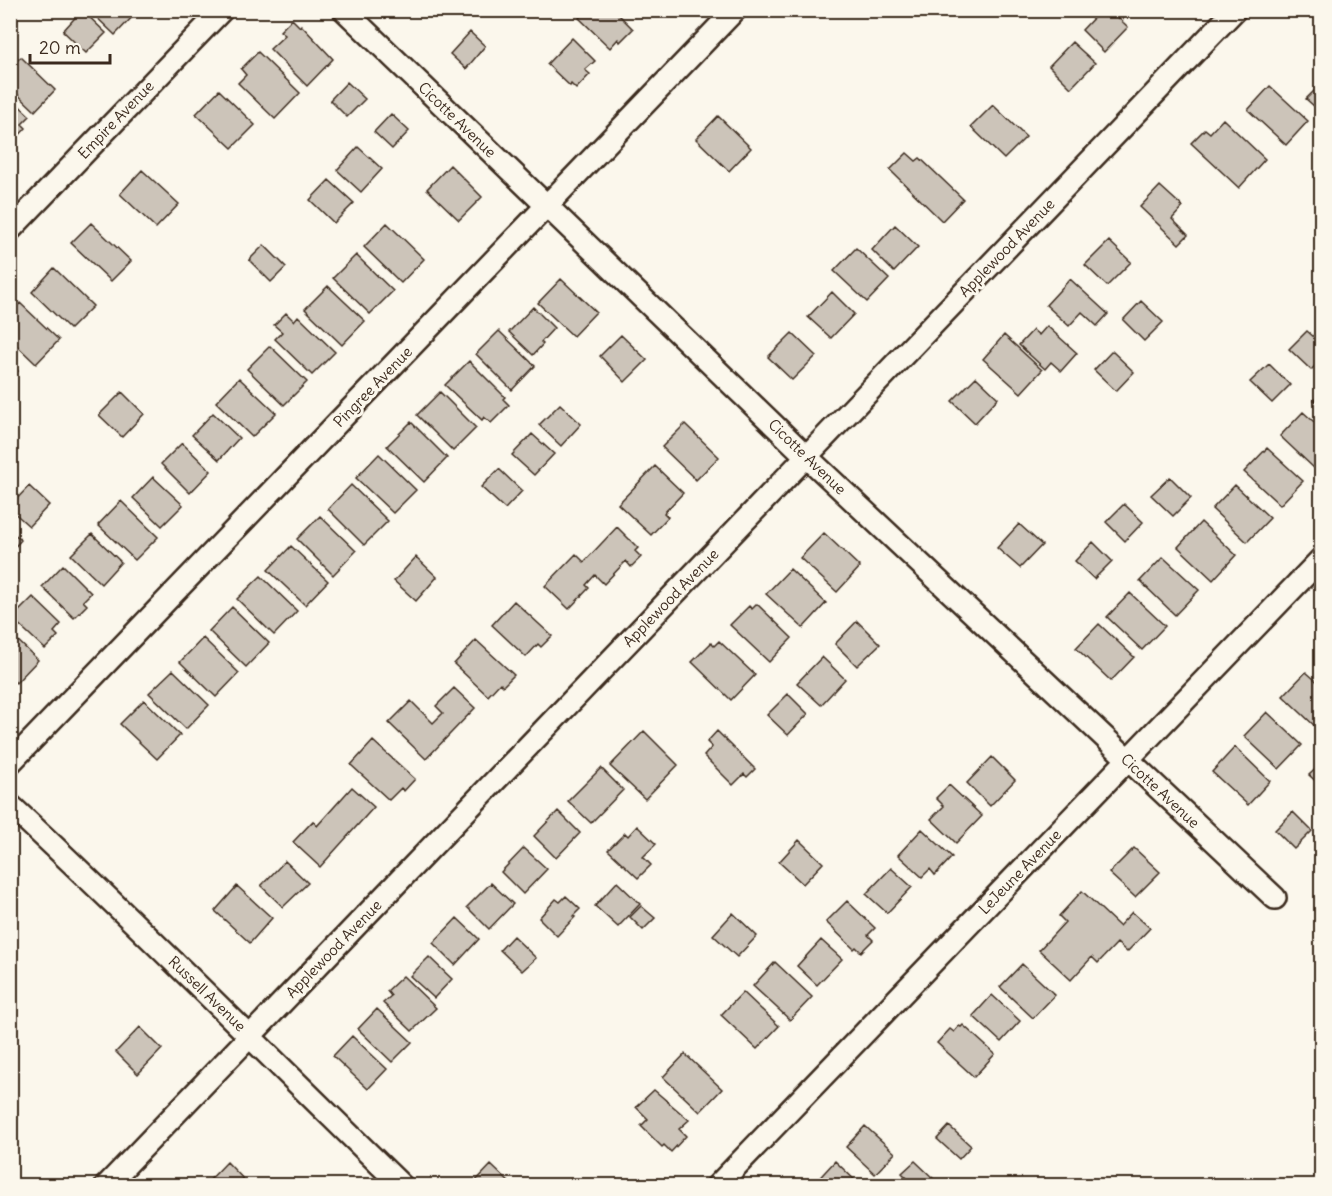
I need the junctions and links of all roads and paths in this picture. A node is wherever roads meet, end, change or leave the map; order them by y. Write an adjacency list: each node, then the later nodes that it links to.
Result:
1 (222, 10): 6 (street, Empire Avenue)
2 (344, 10): 5 (street, Cicotte Avenue)
3 (735, 10): 5 (street, Pingree Avenue)
4 (1235, 10): 7 (street, Applewood Avenue)
5 (547, 206): 7 (street, Cicotte Avenue); 10 (street, Pingree Avenue)
6 (10, 230)
7 (807, 456): 9 (street, Cicotte Avenue); 13 (street, Applewood Avenue)
8 (1322, 558): 9 (street, LeJeune Avenue)
9 (1128, 760): 12 (street, Cicotte Avenue); 16 (street, LeJeune Avenue)
10 (10, 763)
11 (10, 805): 13 (street, Russell Avenue)
12 (1275, 898)
13 (250, 1036): 14 (street, Applewood Avenue); 15 (street, Russell Avenue)
14 (106, 1185)
15 (402, 1185)
16 (717, 1185)

